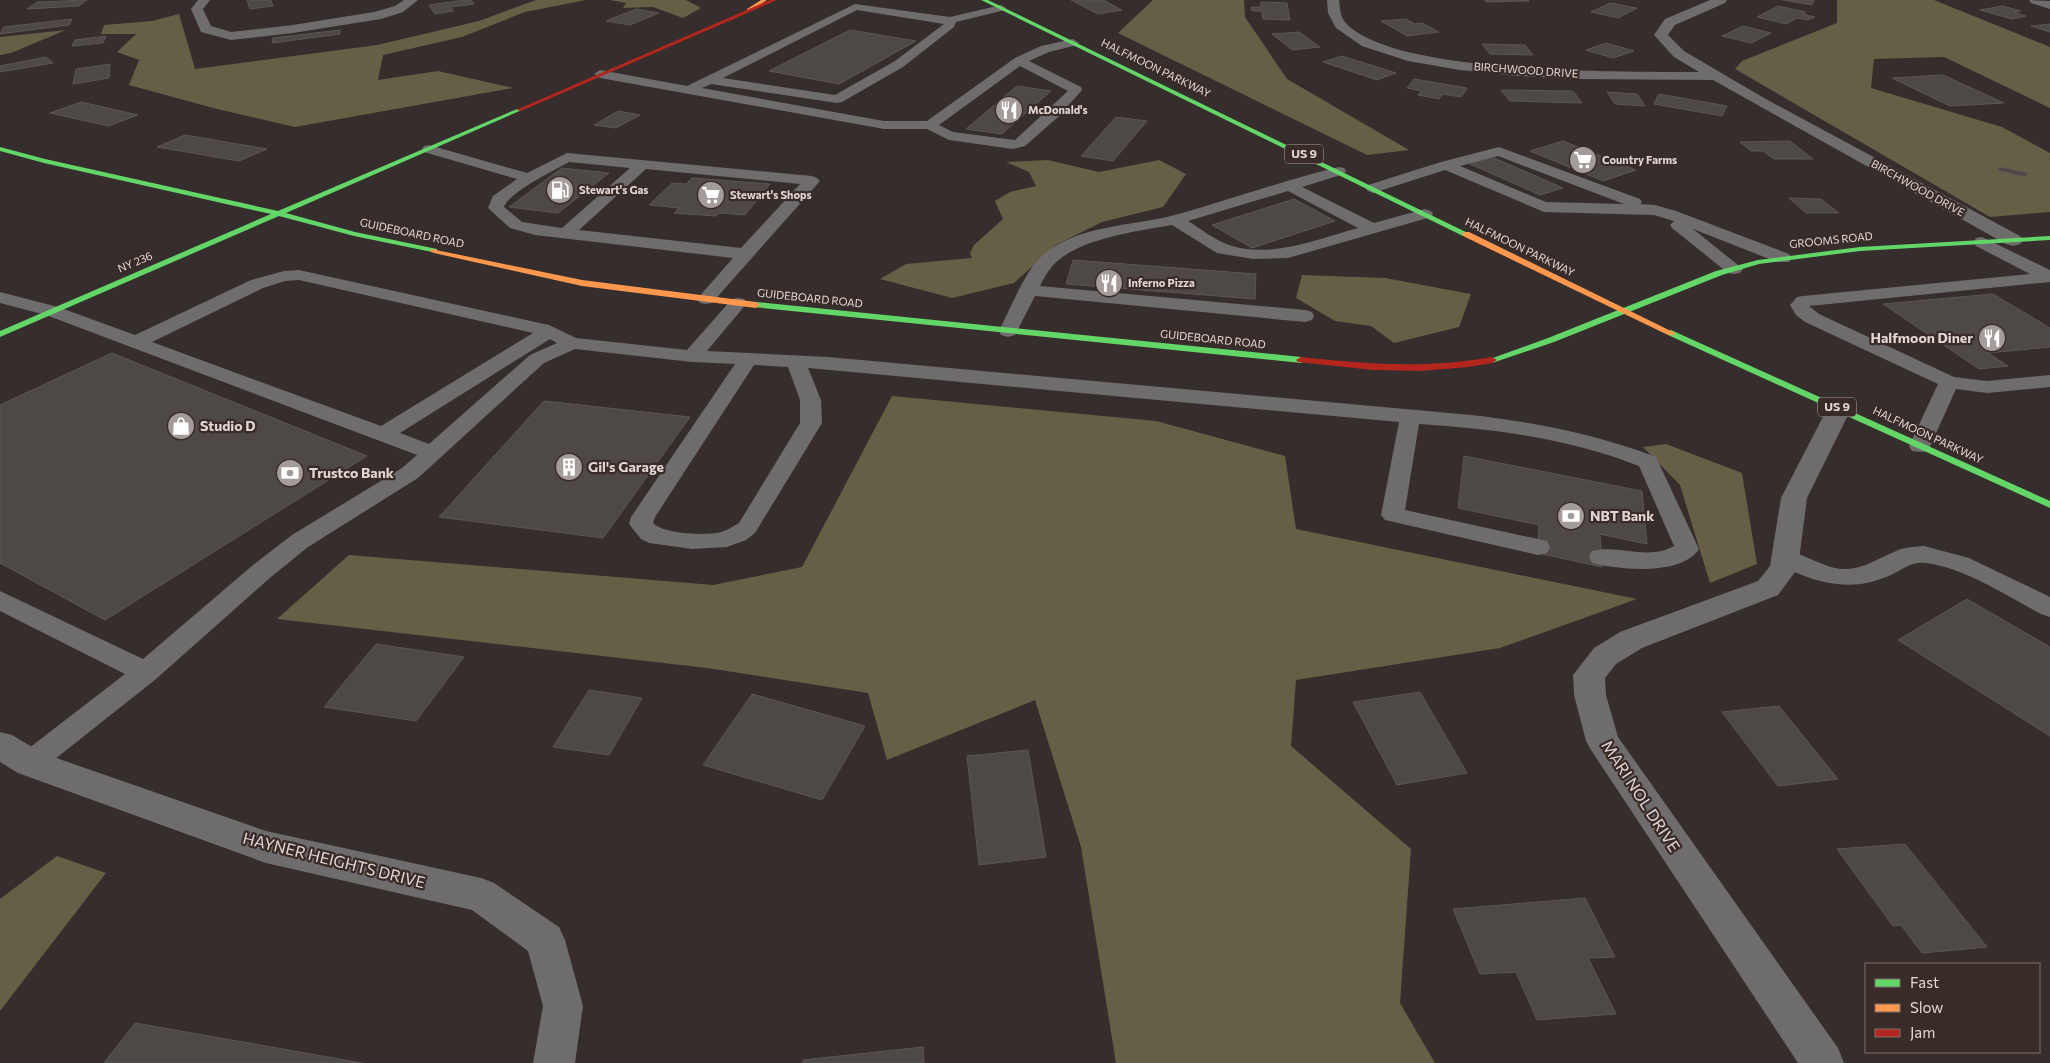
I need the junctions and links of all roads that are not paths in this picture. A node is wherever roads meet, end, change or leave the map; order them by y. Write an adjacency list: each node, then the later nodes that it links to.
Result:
1 (204, 0): 2 (street)
2 (412, 0)
3 (764, 0): 11 (main road)
4 (774, 0): 11 (main road, NY 236)
5 (984, 0): 10 (main road, HALFMOON PARKWAY / US 9)
6 (1333, 0): 22 (street, BIRCHWOOD DRIVE)
7 (1721, 0): 22 (street, BIRCHWOOD DRIVE)
8 (2035, 0): 9 (street)
9 (2050, 5)
10 (1001, 8): 13 (main road, HALFMOON PARKWAY / US 9); 15 (lane)
11 (749, 10): 20 (main road, NY 236)
12 (835, 17): 14 (lane); 15 (lane); 23 (lane)
13 (1024, 19): 15 (lane); 17 (main road, HALFMOON PARKWAY / US 9)
14 (852, 20)
15 (950, 23): 16 (lane); 19 (lane)
16 (928, 31)
17 (1073, 42): 18 (lane); 34 (main road, HALFMOON PARKWAY / US 9)
18 (1019, 61): 27 (lane); 27 (lane)
19 (898, 64): 21 (lane); 26 (lane)
20 (600, 74): 25 (lane); 29 (main road, NY 236)
21 (864, 74)
22 (1718, 76): 61 (street, BIRCHWOOD DRIVE)
23 (709, 79): 25 (lane); 26 (lane)
24 (850, 82): 26 (lane)
25 (687, 91): 27 (lane)
26 (825, 97)
27 (930, 125)
28 (0, 149): 51 (main road, GUIDEBOARD ROAD)
29 (430, 149): 36 (lane); 51 (main road, NY 236)
30 (1526, 161): 32 (lane); 33 (lane); 35 (lane)
31 (643, 164): 36 (lane); 41 (lane); 64 (lane)
32 (1446, 165): 42 (lane); 50 (lane)
33 (1511, 166)
34 (1338, 171): 40 (lane); 42 (main road, HALFMOON PARKWAY / US 9)
35 (1560, 174): 37 (lane); 50 (lane)
36 (529, 178): 38 (lane); 43 (lane)
37 (1542, 179)
38 (547, 180)
39 (594, 185): 41 (lane)
40 (1289, 186): 45 (lane); 56 (lane)
41 (617, 187): 47 (lane)
42 (1373, 188): 52 (main road, HALFMOON PARKWAY / US 9)
43 (507, 193): 44 (lane); 57 (lane)
44 (526, 195)
45 (1254, 196): 48 (lane); 49 (lane)
46 (582, 201): 47 (lane)
47 (599, 203): 57 (lane)
48 (1219, 206): 53 (lane); 54 (lane)
49 (1272, 206)
50 (1662, 212): 65 (lane); 66 (lane)
51 (280, 214): 70 (main road, GUIDEBOARD ROAD); 72 (main road, NY 236 / NY 236)
52 (1426, 214): 56 (lane); 73 (main road, HALFMOON PARKWAY / US 9)
53 (1238, 217)
54 (1175, 220): 63 (lane); 68 (lane)
55 (1313, 228): 60 (lane)
56 (1373, 229): 60 (lane)
57 (565, 234): 64 (lane)
58 (2050, 238): 61 (main road, GROOMS ROAD)
59 (1277, 240): 63 (lane)
60 (1334, 240): 63 (lane)
61 (2013, 240): 62 (main road, GROOMS ROAD)
62 (1982, 242): 65 (main road, GROOMS ROAD); 67 (lane)
63 (1295, 251)
64 (745, 254): 70 (lane)
65 (1783, 258): 66 (main road, GROOMS ROAD)
66 (1734, 269): 73 (main road, GROOMS ROAD)
67 (2049, 277): 84 (lane)
68 (1029, 290): 74 (lane); 76 (lane)
69 (0, 297): 72 (lane)
70 (706, 299): 71 (main road, GUIDEBOARD ROAD)
71 (738, 303): 76 (main road, GUIDEBOARD ROAD); 80 (lane)
72 (52, 311): 77 (main road, NY 236 / NY 236); 78 (lane)
73 (1622, 311): 76 (main road, GUIDEBOARD ROAD); 85 (main road, HALFMOON PARKWAY / US 9)
74 (1305, 316)
75 (549, 331): 78 (lane); 79 (lane); 87 (lane)
76 (1008, 331)
77 (0, 334)
78 (136, 342): 87 (lane)
79 (572, 343): 80 (lane); 89 (lane)
80 (692, 356): 81 (lane)
81 (748, 359): 82 (lane); 82 (lane)
82 (796, 361): 86 (lane)
83 (2050, 381): 84 (lane)
84 (1950, 382): 88 (lane)
85 (1840, 409): 88 (main road, HALFMOON PARKWAY / US 9); 93 (street, MARI NOL DRIVE)
86 (1410, 417): 91 (lane); 92 (lane)
87 (384, 434): 89 (lane)
88 (1920, 446): 90 (main road, HALFMOON PARKWAY / US 9)
89 (434, 453): 96 (lane)
90 (2048, 502)
91 (1538, 546)
92 (1601, 557)
93 (1785, 559): 95 (lane); 100 (street, MARI NOL DRIVE)
94 (0, 600): 96 (lane)
95 (2050, 608)
96 (146, 672): 98 (lane)
97 (0, 745): 98 (street, HAYNER HEIGHTS DRIVE)
98 (30, 764): 99 (street, HAYNER HEIGHTS DRIVE)
99 (554, 1063)
100 (1823, 1063)

